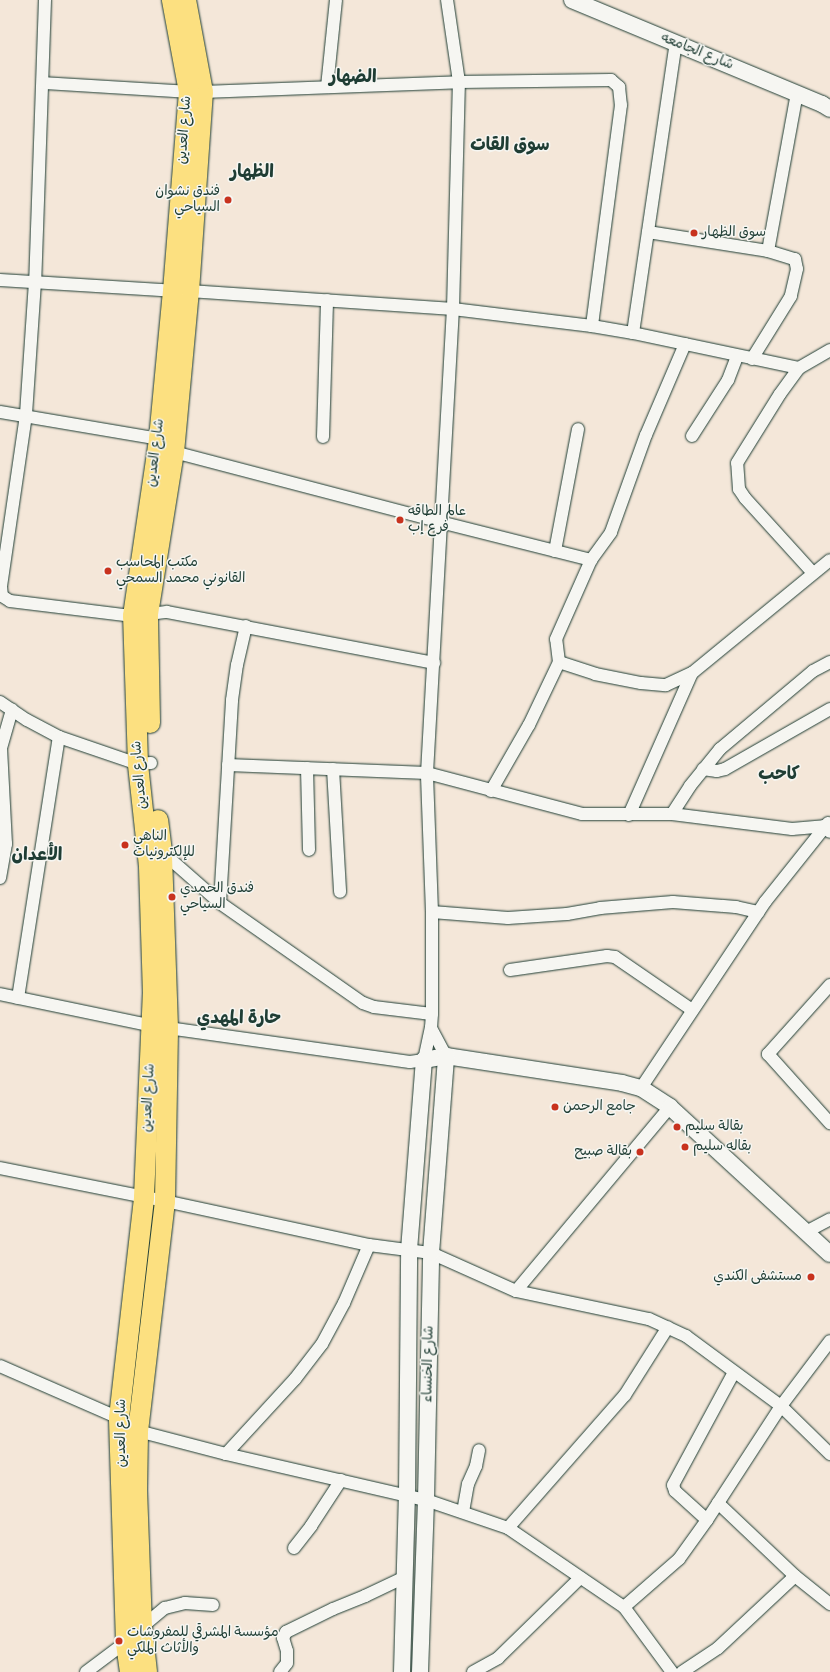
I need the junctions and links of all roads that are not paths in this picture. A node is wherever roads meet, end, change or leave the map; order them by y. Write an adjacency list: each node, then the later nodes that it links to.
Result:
1 (45, 0): 9 (street)
2 (172, 0): 11 (main road, شارع العدين)
3 (186, 0): 11 (main road, شارع العدين)
4 (336, 0): 10 (street)
5 (447, 0): 8 (street)
6 (572, 0): 7 (street, شارع الجامعه)
7 (676, 43): 12 (street, شارع الجامعه); 14 (street)
8 (459, 82): 10 (street); 20 (street); 21 (street)
9 (43, 83): 11 (street); 17 (street)
10 (327, 87): 11 (street)
11 (196, 92): 18 (main road, شارع العدين)
12 (797, 94): 13 (street, شارع الجامعه); 15 (street)
13 (827, 106)
14 (648, 232): 15 (street); 22 (street)
15 (768, 251): 26 (street)
16 (0, 280): 17 (street)
17 (34, 282): 18 (street); 29 (street)
18 (181, 291): 19 (street); 33 (main road, شارع العدين); 34 (main road, شارع العدين)
19 (327, 300): 20 (street); 32 (street)
20 (453, 309): 21 (street); 35 (street)
21 (592, 326): 22 (street)
22 (633, 333): 23 (street)
23 (685, 344): 25 (street); 37 (street)
24 (830, 350): 27 (street)
25 (737, 356): 26 (street); 31 (street)
26 (752, 359): 27 (street)
27 (799, 368): 39 (street)
28 (0, 412): 29 (street)
29 (26, 415): 33 (street); 40 (street)
30 (578, 429): 36 (street)
31 (692, 436)
32 (323, 437)
33 (158, 439): 40 (main road, شارع العدين)
34 (174, 452): 35 (street); 40 (main road, شارع العدين)
35 (440, 522): 36 (street); 42 (street)
36 (555, 551): 37 (street)
37 (591, 560): 43 (street)
38 (830, 560): 39 (street)
39 (813, 573): 45 (street)
40 (140, 615): 41 (street); 50 (main road, شارع العدين)
41 (246, 626): 42 (street); 51 (street)
42 (434, 662): 55 (street)
43 (559, 662): 45 (street); 56 (street)
44 (830, 662): 54 (street)
45 (692, 673): 58 (street)
46 (0, 702): 48 (street)
47 (830, 709): 54 (street)
48 (12, 710): 49 (street); 62 (street)
49 (58, 737): 50 (street); 70 (street)
50 (144, 764): 61 (main road, شارع العدين); 73 (main road, شارع العدين)
51 (228, 765): 52 (street); 64 (street)
52 (307, 768): 53 (street); 60 (street)
53 (333, 769): 55 (street); 63 (street)
54 (703, 769): 57 (street)
55 (427, 773): 56 (street); 65 (street)
56 (491, 791): 58 (street)
57 (672, 814): 58 (street); 59 (street)
58 (629, 815)
59 (828, 826): 66 (street)
60 (310, 850)
61 (162, 852): 64 (street); 73 (main road, شارع العدين)
62 (0, 878)
63 (340, 892)
64 (220, 903): 72 (street)
65 (432, 912): 66 (street); 72 (street)
66 (758, 912): 71 (street)
67 (510, 970): 71 (street)
68 (830, 985): 79 (street)
69 (0, 994): 70 (street)
70 (18, 998): 73 (street)
71 (692, 1010): 77 (street)
72 (432, 1014): 74 (street)
73 (160, 1027): 76 (street); 81 (main road, شارع العدين); 82 (main road, شارع العدين)
74 (431, 1028): 75 (street); 76 (street)
75 (446, 1056): 76 (street); 77 (street); 87 (street, شارع الخنساء)
76 (424, 1060): 86 (street, شارع الخنساء)
77 (641, 1088): 78 (street)
78 (670, 1107): 84 (street); 89 (street)
79 (830, 1123)
80 (0, 1168): 81 (street)
81 (144, 1197): 82 (street); 95 (main road, شارع العدين)
82 (165, 1201): 85 (street); 96 (main road, شارع العدين)
83 (830, 1219): 84 (street)
84 (806, 1232): 88 (street)
85 (369, 1245): 86 (street); 98 (street)
86 (409, 1250): 87 (street); 101 (street, شارع الخنساء)
87 (431, 1253): 89 (street); 102 (street, شارع الخنساء)
88 (830, 1254)
89 (516, 1291): 90 (street)
90 (668, 1327): 93 (street); 106 (street)
91 (830, 1341): 94 (street)
92 (0, 1366): 95 (street)
93 (734, 1372): 94 (street); 105 (street)
94 (781, 1406): 99 (street); 103 (street)
95 (119, 1418): 115 (main road, شارع العدين)
96 (138, 1431): 98 (street); 114 (main road, شارع العدين)
97 (479, 1450): 104 (street)
98 (226, 1454): 100 (street)
99 (830, 1454)
100 (341, 1480): 101 (street); 107 (street)
101 (407, 1495): 102 (street); 108 (street, شارع الخنساء)
102 (426, 1500): 104 (street); 121 (street, شارع الخنساء)
103 (718, 1503): 105 (street); 109 (street)
104 (463, 1512): 106 (street)
105 (707, 1520): 113 (street)
106 (508, 1528): 110 (street)
107 (294, 1548)
108 (405, 1576): 119 (street); 120 (street, شارع الخنساء)
109 (795, 1576): 111 (street); 124 (street)
110 (580, 1578): 113 (street); 122 (street)
111 (830, 1604)
112 (213, 1605): 114 (street)
113 (624, 1607): 123 (street)
114 (142, 1627): 118 (main road, شارع العدين)
115 (126, 1642): 116 (street); 117 (main road, شارع العدين)
116 (86, 1672)
117 (130, 1672)
118 (147, 1672)
119 (280, 1672)
120 (402, 1672)
121 (420, 1672)
122 (473, 1672)
123 (672, 1672)
124 (682, 1672)

